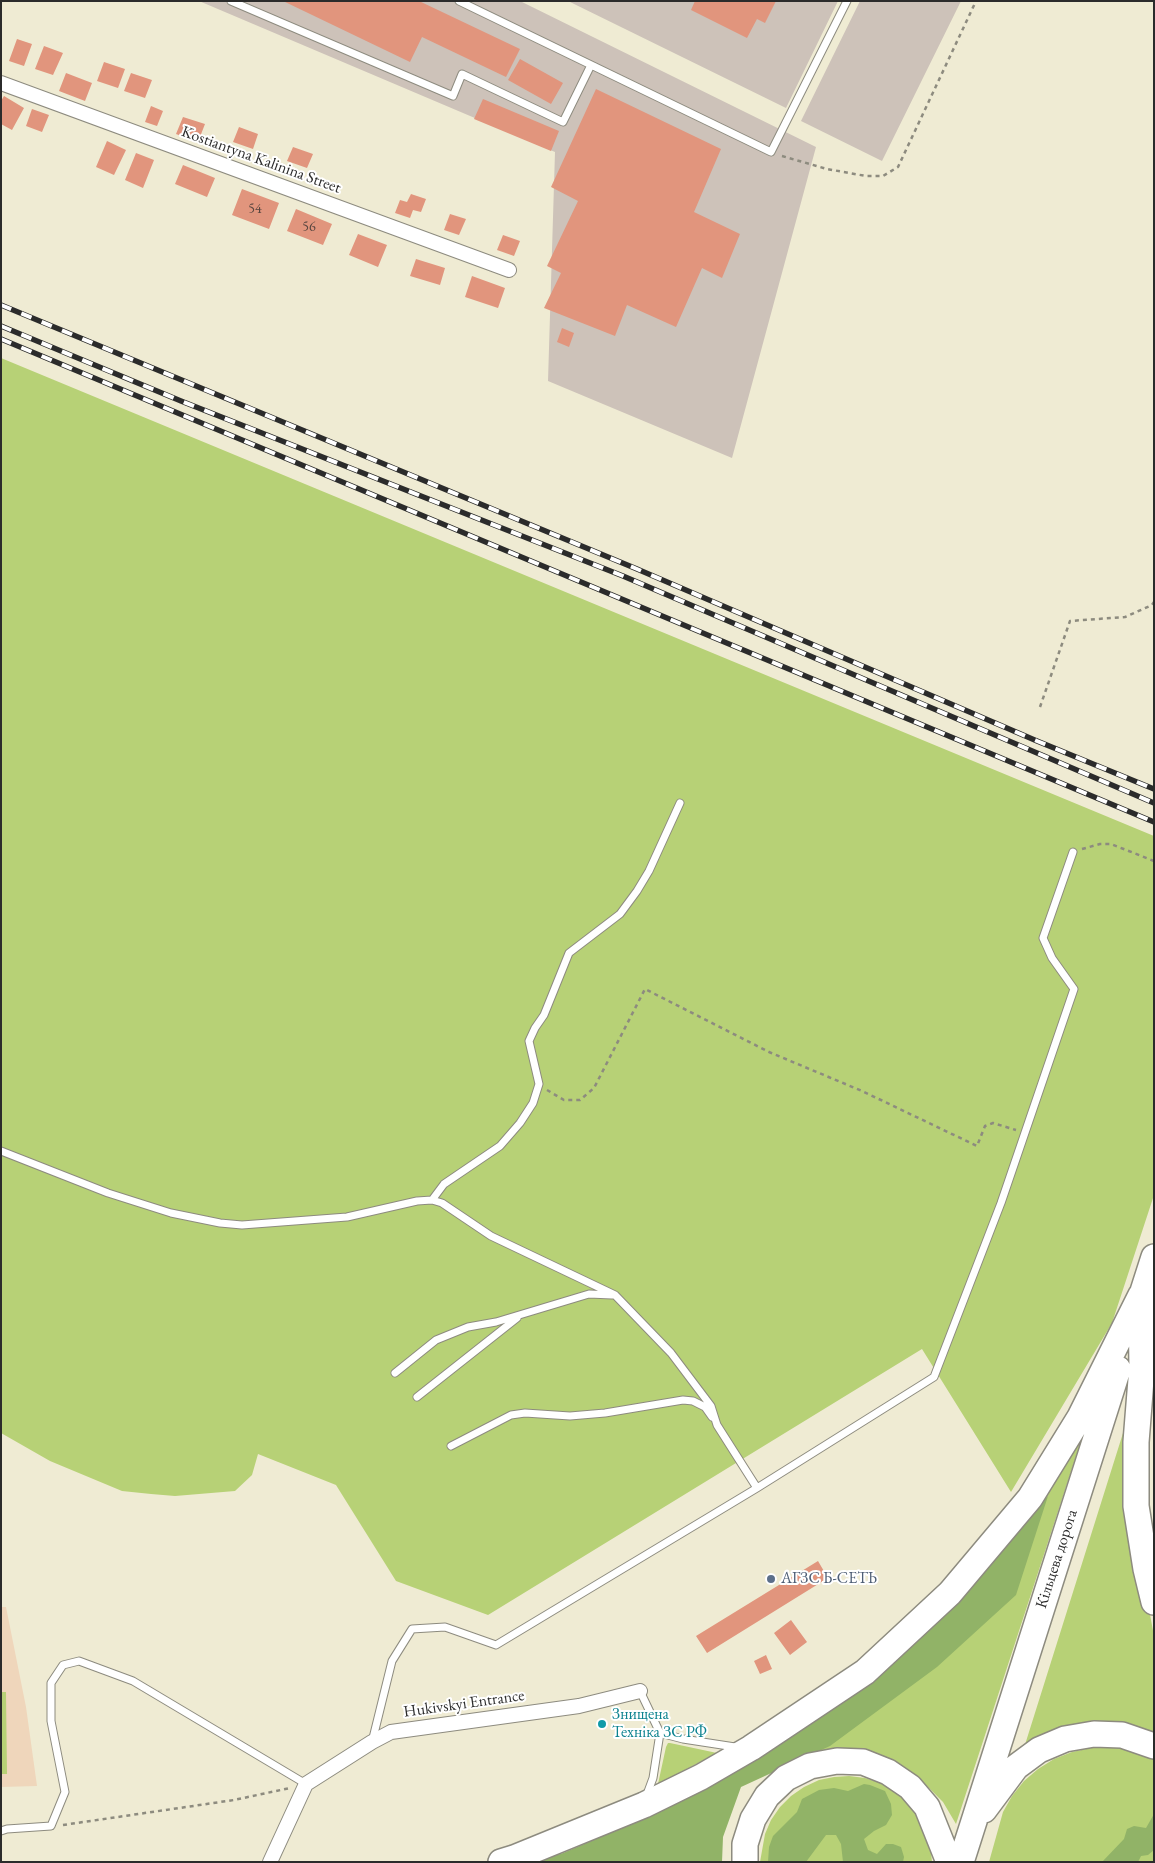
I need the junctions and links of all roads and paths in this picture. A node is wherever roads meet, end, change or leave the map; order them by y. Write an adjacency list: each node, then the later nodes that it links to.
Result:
1 (231, 1): 5 (lane)
2 (459, 1): 5 (lane)
3 (847, 1): 7 (lane)
4 (976, 1): 7 (path)
5 (591, 65): 7 (lane)
6 (1, 83): 8 (street, Kostiantyna Kalinina Street)
7 (771, 152)
8 (508, 270)
9 (1154, 602): 10 (path)
10 (1040, 707)
11 (680, 803): 14 (lane)
12 (1073, 852): 13 (path); 15 (lane)
13 (1154, 860)
14 (539, 1084): 15 (path); 17 (lane)
15 (1024, 1133): 26 (lane)
16 (1, 1151): 17 (lane)
17 (432, 1200): 20 (lane)
18 (1154, 1257): 19 (highway, Кільцева дорога)
19 (1142, 1294): 27 (highway); 32 (highway); 36 (highway, Кільцева дорога)
20 (614, 1295): 21 (lane); 24 (lane)
21 (520, 1315): 22 (lane); 23 (lane)
22 (395, 1373)
23 (417, 1397)
24 (717, 1425): 25 (lane); 26 (lane)
25 (451, 1446)
26 (756, 1488): 30 (lane)
27 (1154, 1602)
28 (640, 1691): 29 (lane); 30 (street, Hukivskyi Entrance)
29 (660, 1733): 32 (lane); 34 (lane)
30 (372, 1742): 33 (street, Hukivskyi Entrance)
31 (1154, 1746): 36 (highway)
32 (751, 1748): 34 (highway)
33 (306, 1784): 35 (path); 35 (lane); 38 (street)
34 (644, 1805): 39 (highway)
35 (51, 1826): 37 (lane)
36 (972, 1826): 42 (highway, Кільцева дорога)
37 (1, 1832)
38 (270, 1862)
39 (501, 1862)
40 (745, 1862): 41 (highway)
41 (950, 1862)
42 (960, 1862)

